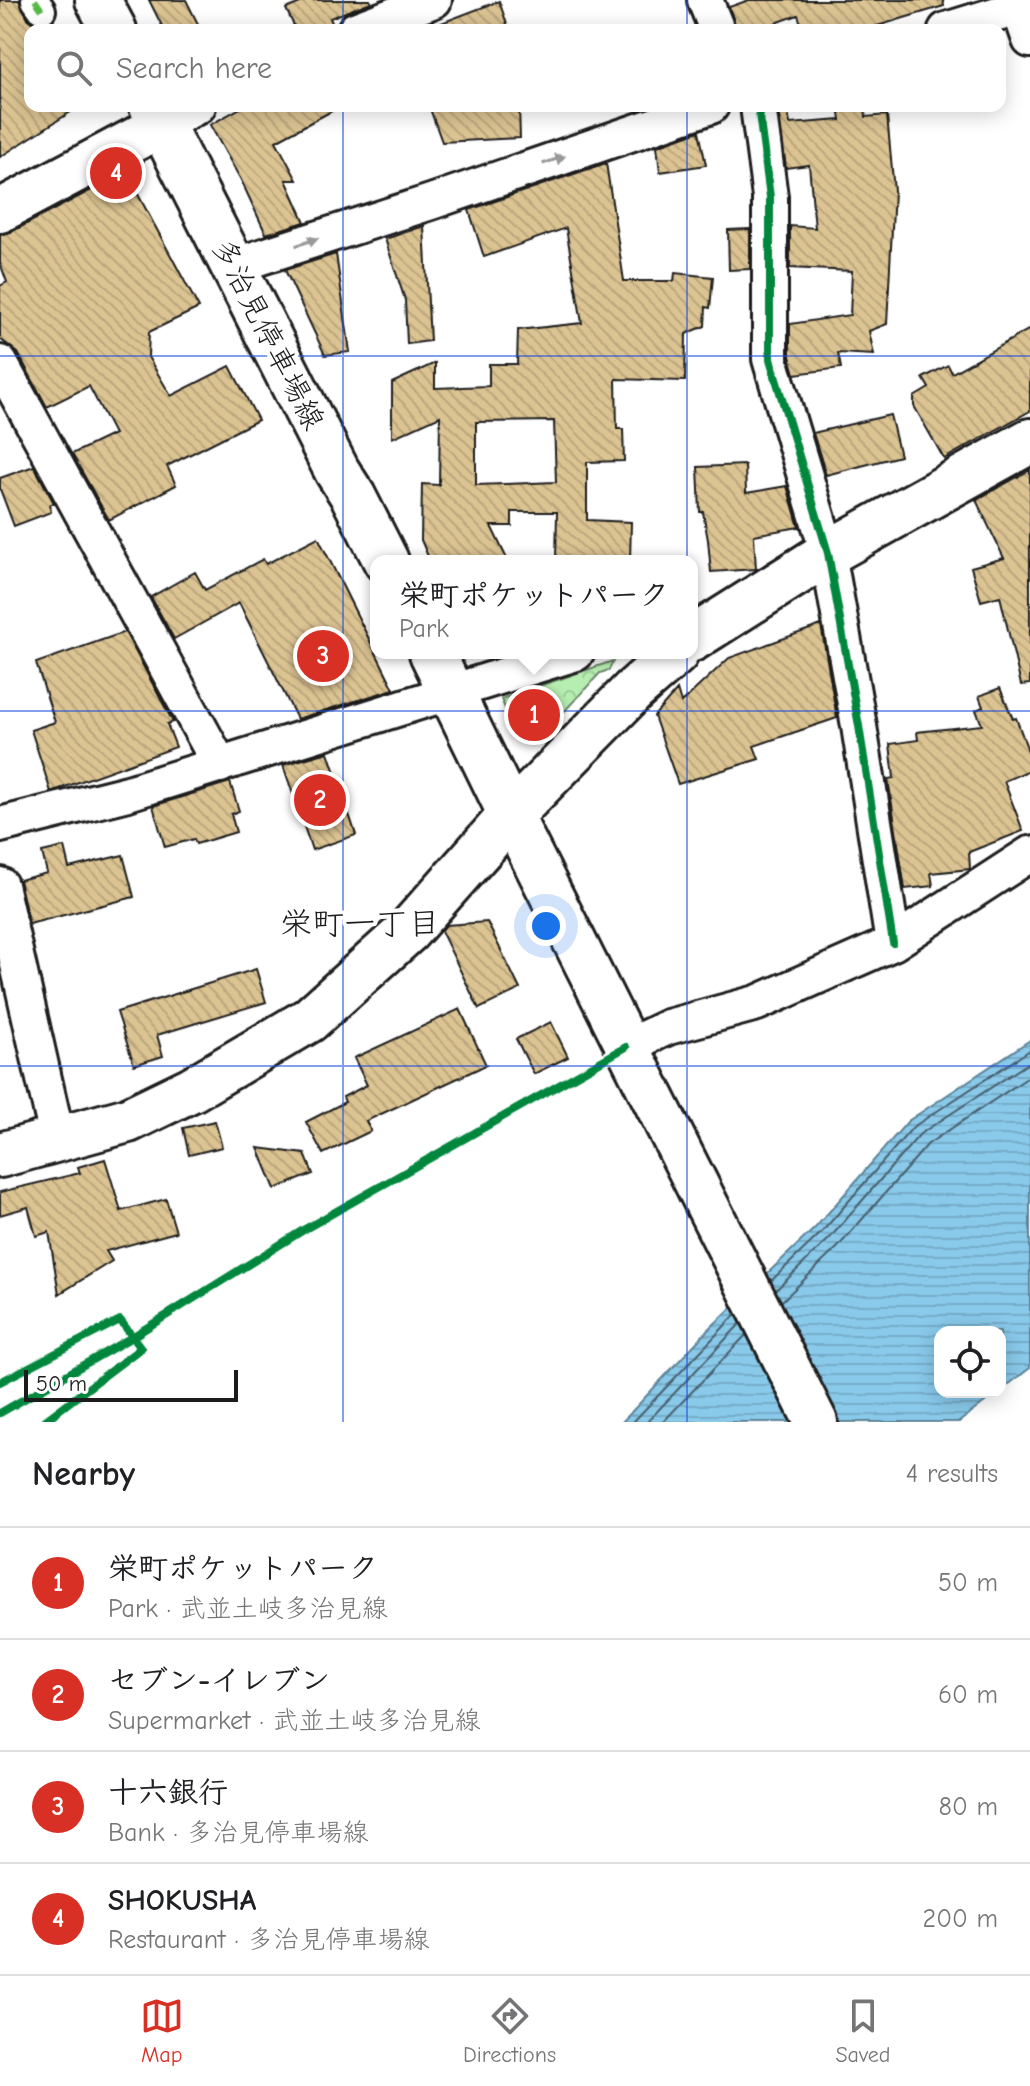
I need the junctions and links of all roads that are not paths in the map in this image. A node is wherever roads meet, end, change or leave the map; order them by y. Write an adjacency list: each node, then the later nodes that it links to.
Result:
1 (98, 0): 5 (main road)
2 (434, 0): 6 (street)
3 (705, 0): 7 (street)
4 (1022, 4): 8 (street); 9 (street)
5 (111, 24)
6 (371, 24)
7 (715, 24)
8 (964, 24)
9 (1030, 40)
10 (171, 112): 13 (street); 14 (main road, 多治見停車場線)
11 (694, 112): 14 (street, one-way to 11)
12 (759, 112): 17 (street)
13 (0, 211)
14 (233, 266): 18 (main road, 多治見停車場線)
15 (0, 363): 23 (street)
16 (1030, 441): 17 (main road)
17 (828, 553): 19 (main road); 28 (street)
18 (383, 555)
19 (703, 626)
20 (533, 659): 22 (street)
21 (669, 659): 24 (main road)
22 (441, 672): 23 (street); 24 (main road)
23 (220, 765): 25 (street)
24 (511, 815): 29 (street); 30 (main road)
25 (0, 825)
26 (1030, 854): 28 (street)
27 (0, 885): 30 (street)
28 (893, 943): 29 (street)
29 (634, 1061): 32 (street)
30 (58, 1141): 31 (main road)
31 (0, 1155)
32 (816, 1422)

